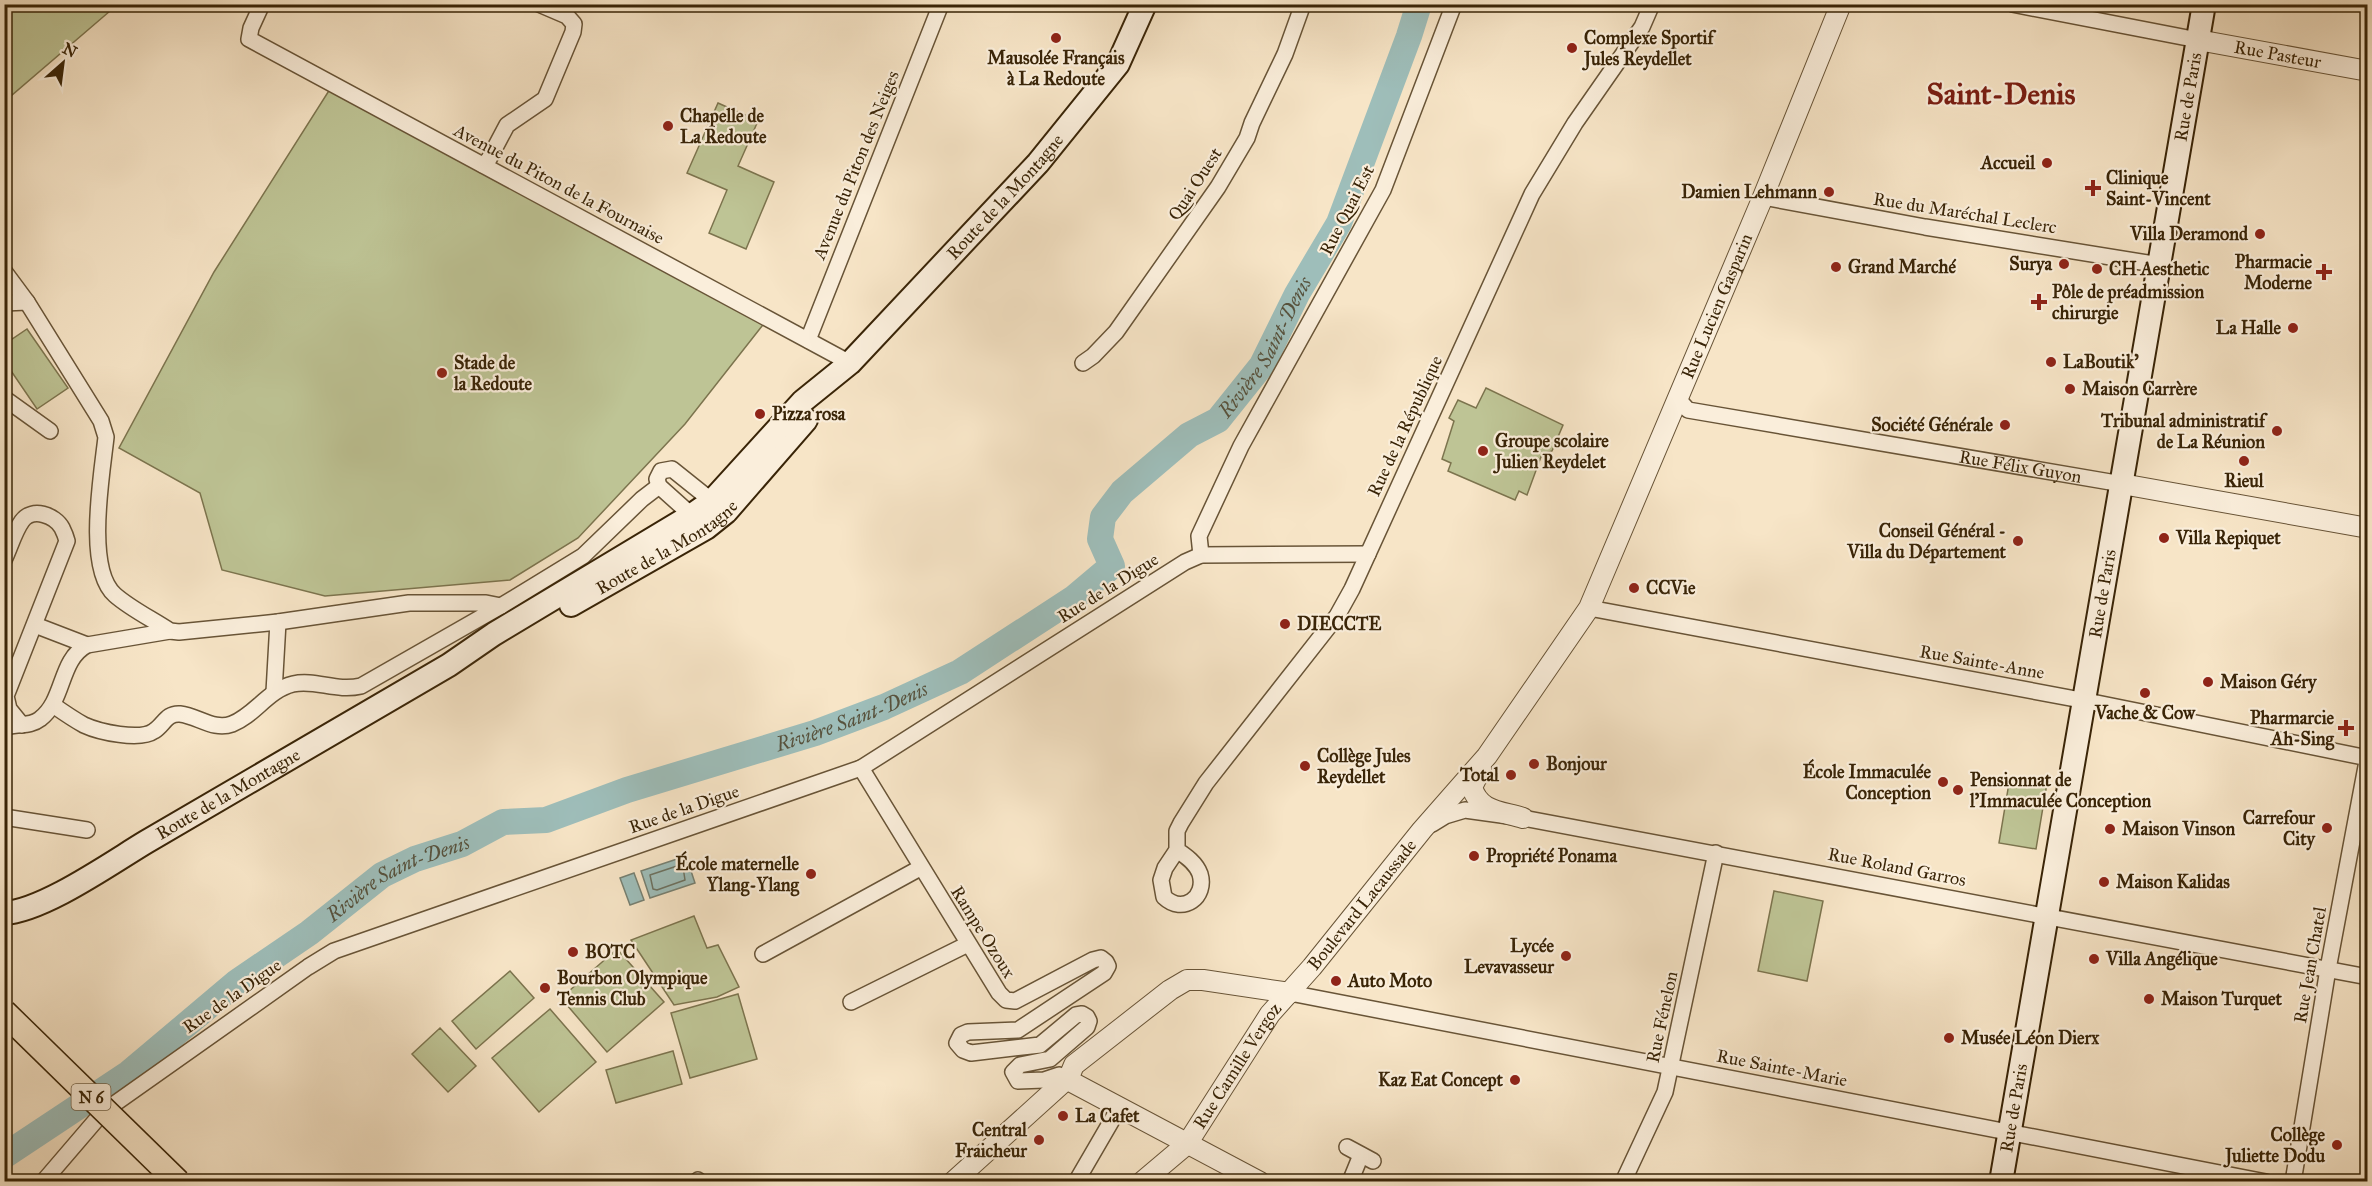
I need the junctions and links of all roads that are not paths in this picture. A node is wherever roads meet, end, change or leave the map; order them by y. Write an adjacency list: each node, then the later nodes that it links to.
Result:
1 (262, 4): 13 (street, Avenue du Piton de la Fournaise)
2 (538, 4): 13 (street)
3 (941, 4): 19 (street, Avenue du Piton des Neiges)
4 (1145, 4): 21 (main road, Route de la Montagne)
5 (1303, 4): 20 (street, Quai Ouest)
6 (1454, 4): 31 (street, Rue Quai Est)
7 (1652, 4): 30 (street, Rue de la République)
8 (1841, 4): 14 (street, Rue Lucien Gasparin)
9 (2012, 4): 11 (street, Rue Pasteur)
10 (2204, 4): 11 (main road, Rue de Paris)
11 (2198, 40): 12 (street, Rue Pasteur); 15 (main road, Rue de Paris)
12 (2367, 71)
13 (483, 165): 19 (street, Avenue du Piton de la Fournaise)
14 (1763, 197): 15 (street, Rue du Maréchal Leclerc); 23 (street, Rue Lucien Gasparin)
15 (2160, 265): 25 (main road, Rue de Paris)
16 (4, 271): 17 (street)
17 (27, 302): 18 (street); 37 (street)
18 (4, 303)
19 (808, 340): 21 (street, Avenue du Piton de la Fournaise)
20 (1083, 363)
21 (845, 368): 27 (main road, Route de la Montagne)
22 (4, 398): 24 (street)
23 (1678, 399): 25 (street, Rue Félix Guyon); 34 (street, Rue Lucien Gasparin)
24 (50, 431)
25 (2122, 484): 29 (street, Rue Félix Guyon); 40 (main road, Rue de Paris)
26 (659, 486): 27 (street); 28 (street); 33 (street)
27 (719, 506): 28 (main road, Route de la Montagne)
28 (699, 522): 54 (main road, Route de la Montagne)
29 (2367, 528)
30 (1368, 554): 31 (street, Rue de la Digue); 51 (street, Rue de la République)
31 (1201, 555): 46 (street, Rue de la Digue)
32 (4, 560): 36 (street)
33 (501, 606): 35 (street); 39 (street)
34 (1589, 608): 40 (street, Rue Sainte-Anne); 44 (street, Boulevard Lacaussade)
35 (278, 622): 37 (street); 39 (street)
36 (34, 625): 38 (street); 42 (street)
37 (170, 631): 38 (street)
38 (87, 645): 41 (street)
39 (274, 692): 41 (street)
40 (2084, 701): 45 (street, Rue Sainte-Anne); 55 (main road, Rue de Paris)
41 (53, 705): 42 (street)
42 (22, 725): 43 (street)
43 (4, 728)
44 (1487, 756): 48 (street); 50 (street, Boulevard Lacaussade)
45 (2367, 757): 58 (street, Rue Jean Chatel)
46 (861, 768): 53 (street, Rampe Ozoux); 71 (street, Rue de la Digue)
47 (4, 816): 49 (street)
48 (1523, 818): 50 (street, Rue Roland Garros); 52 (street, Rue Roland Garros)
49 (87, 830)
50 (1422, 830): 60 (street, Boulevard Lacaussade)
51 (1177, 849)
52 (1716, 853): 55 (street, Rue Roland Garros); 64 (street, Rue Fénelon)
53 (920, 868): 56 (street, Rampe Ozoux); 57 (street)
54 (4, 913)
55 (2048, 915): 58 (street, Rue Roland Garros); 67 (main road, Rue de Paris)
56 (968, 944): 61 (street); 65 (street, Rampe Ozoux)
57 (763, 954)
58 (2328, 969): 59 (street, Rue Roland Garros); 82 (street, Rue Jean Chatel)
59 (2367, 977)
60 (1280, 991): 64 (street, Rue Sainte-Marie); 65 (street); 68 (street, Rue Camille Vergoz)
61 (850, 1002)
62 (4, 1012): 73 (main road, N 6, bridge)
63 (4, 1034): 72 (main road, N 6)
64 (1672, 1066): 67 (street, Rue Sainte-Marie); 79 (street, Rue Fénelon)
65 (1066, 1079): 66 (street); 74 (street)
66 (1119, 1108): 68 (street); 75 (street)
67 (2009, 1133): 80 (main road, Rue de Paris); 81 (street, Rue Sainte-Marie)
68 (1187, 1144): 70 (street); 76 (street, Rue Camille Vergoz)
69 (1347, 1147): 78 (street)
70 (1232, 1175): 77 (street)
71 (44, 1182)
72 (156, 1182)
73 (178, 1182)
74 (953, 1182)
75 (1076, 1182)
76 (1142, 1182)
77 (1260, 1182)
78 (1350, 1182)
79 (1623, 1182)
80 (2001, 1182)
81 (2266, 1182)
82 (2293, 1182)

